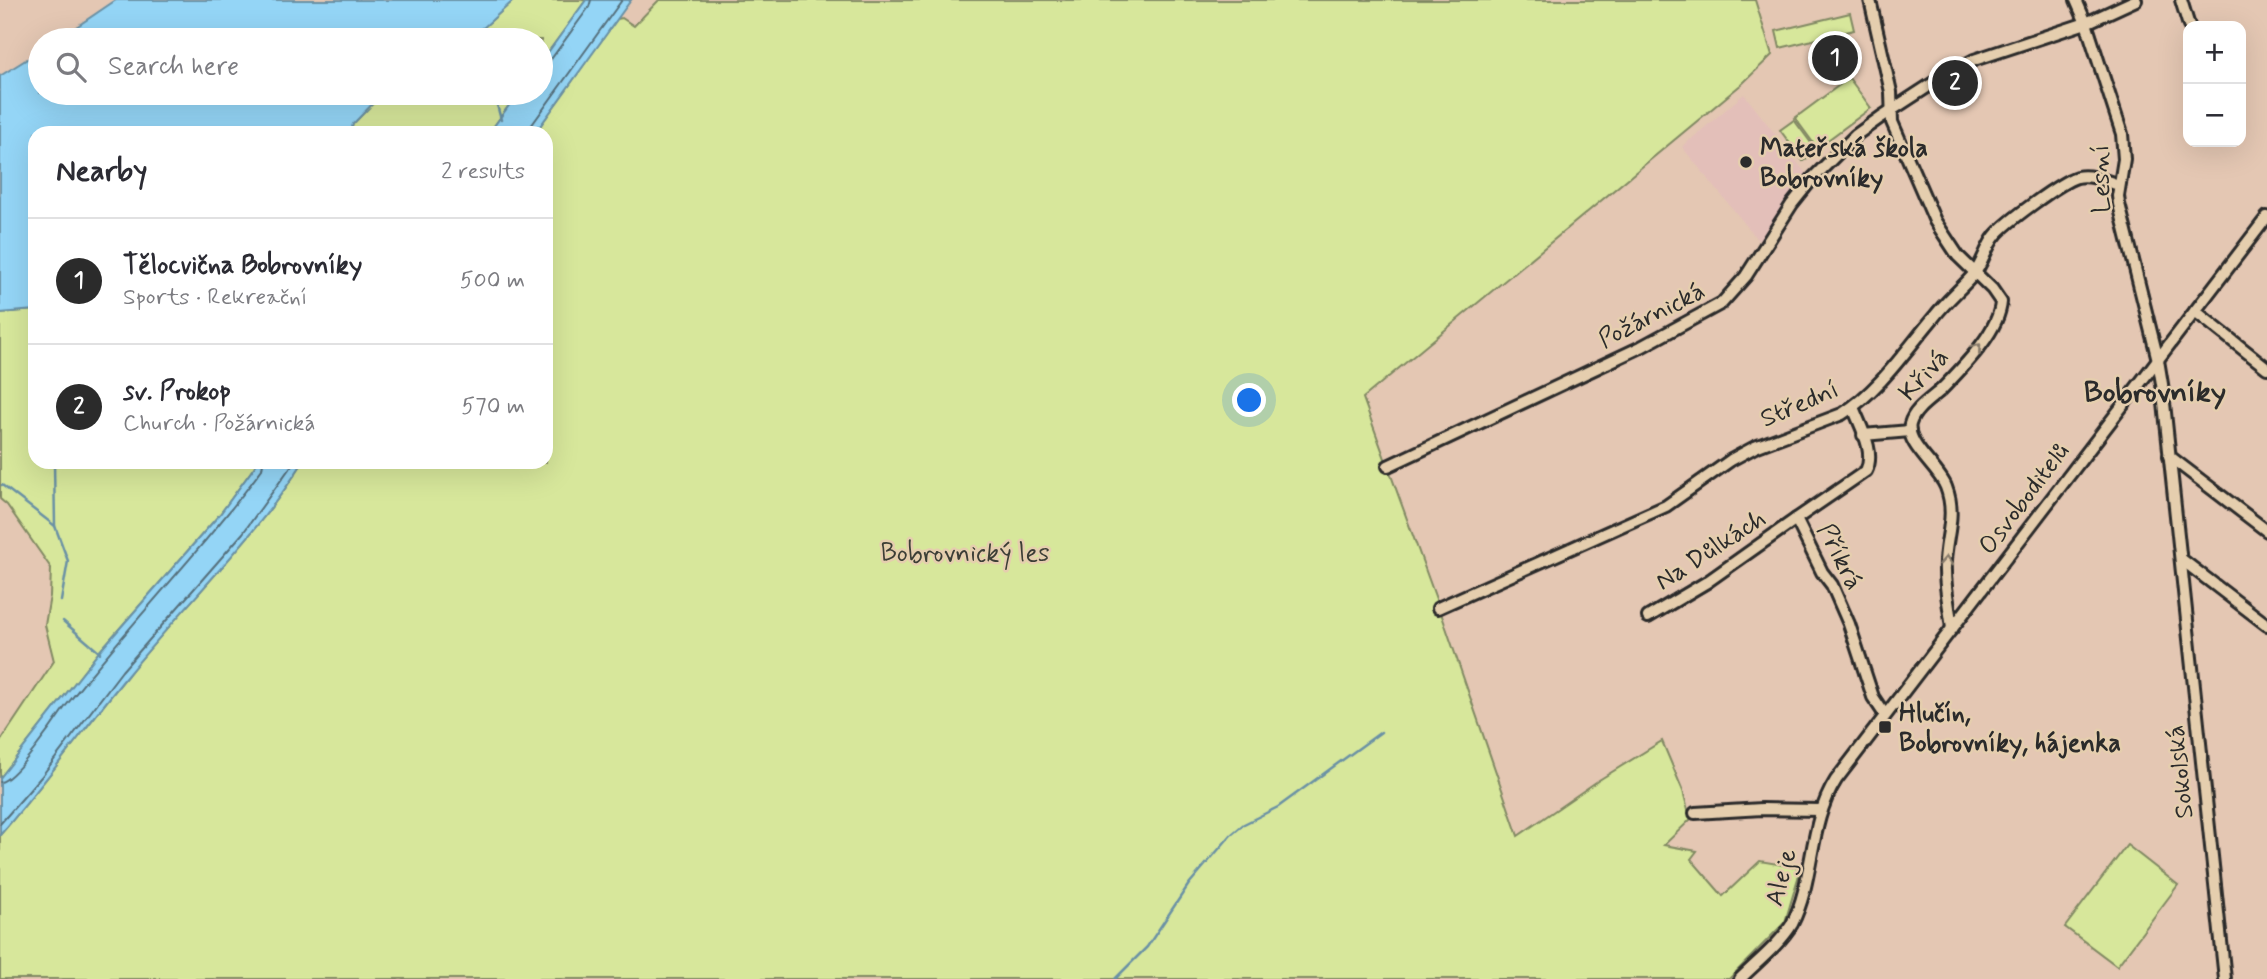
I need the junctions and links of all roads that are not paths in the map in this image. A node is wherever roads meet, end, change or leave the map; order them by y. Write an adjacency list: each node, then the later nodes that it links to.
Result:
1 (1870, 0): 7 (street)
2 (2076, 0): 6 (street, Lesní)
3 (2136, 0): 6 (street, Požárnická)
4 (2181, 0): 5 (street)
5 (2187, 21)
6 (2086, 23): 7 (street, Požárnická); 8 (street, Lesní)
7 (1891, 110): 10 (street); 18 (street, Požárnická)
8 (2119, 185): 10 (street, Střední); 12 (street, Lesní)
9 (2267, 217): 11 (street, Osvoboditelů)
10 (1976, 272): 14 (street, Střední); 15 (street, Křivá, one-way to 10)
11 (2195, 312): 12 (street, Osvoboditelů); 13 (street)
12 (2158, 360): 17 (street, Sokolská); 25 (street, Osvoboditelů)
13 (2267, 368)
14 (1853, 407): 16 (street, Příkrá); 22 (street, Střední)
15 (1910, 431): 16 (street); 25 (street, Křivá, one-way to 15)
16 (1863, 435): 19 (street, Příkrá)
17 (2169, 456): 20 (street); 21 (street, Sokolská)
18 (1388, 466)
19 (1797, 519): 23 (street, Na Důlkách); 26 (street, Příkrá)
20 (2267, 531)
21 (2181, 559): 24 (street); 30 (street, Sokolská)
22 (1438, 608)
23 (1647, 617)
24 (2267, 625)
25 (1952, 629): 26 (street, Osvoboditelů)
26 (1885, 715): 27 (street, Osvoboditelů)
27 (1821, 810): 28 (street); 29 (street, Aleje)
28 (1695, 813)
29 (1741, 979)
30 (2225, 979)

